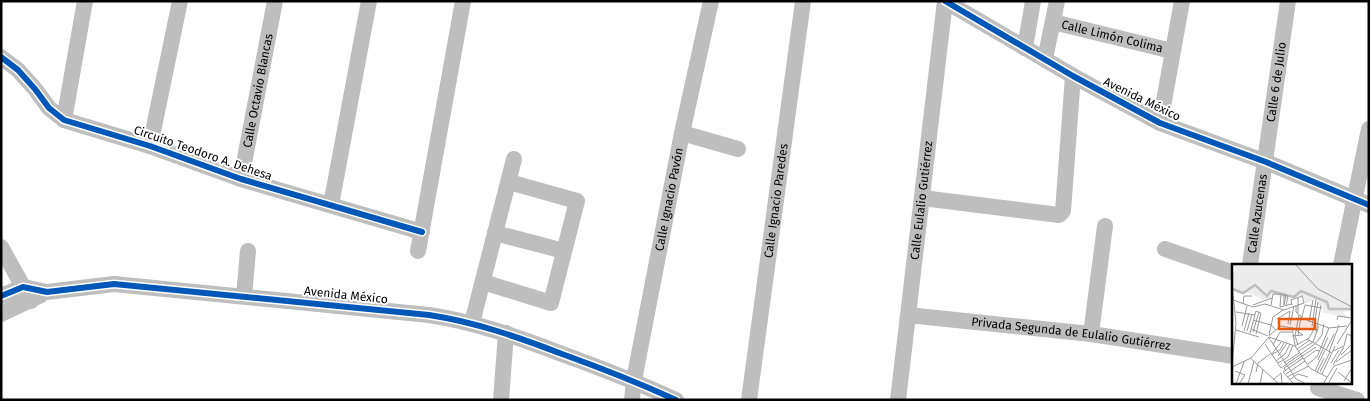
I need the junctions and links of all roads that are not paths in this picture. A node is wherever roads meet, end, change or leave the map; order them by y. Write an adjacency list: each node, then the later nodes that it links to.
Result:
1 (85, 1): 19 (street)
2 (180, 1): 23 (street)
3 (275, 1): 27 (street, Calle Octavio Blancas)
4 (369, 1): 31 (street)
5 (463, 1): 33 (street)
6 (711, 1): 22 (street, Calle Ignacio Pavón)
7 (803, 1): 58 (street, Calle Ignacio Paredes)
8 (945, 1): 14 (street, Avenida México); 29 (street, Calle Eulalio Gutiérrez)
9 (1033, 1): 14 (street)
10 (1057, 1): 13 (street)
11 (1182, 1): 15 (street)
12 (1288, 1): 26 (street, Calle 6 de Julio)
13 (1053, 22): 15 (street, Calle Limón Colima); 17 (street)
14 (1025, 48): 17 (street, Avenida México)
15 (1172, 51): 20 (street)
16 (1, 57): 19 (street, Circuito Teodoro A. Dehesa)
17 (1045, 59): 18 (street, Avenida México)
18 (1073, 76): 20 (street, Avenida México); 29 (street)
19 (64, 120): 23 (street, Circuito Teodoro A. Dehesa)
20 (1160, 123): 26 (street, Avenida México)
21 (1369, 129): 30 (street)
22 (682, 133): 24 (street); 53 (street, Calle Ignacio Pavón)
23 (150, 146): 27 (street, Circuito Teodoro A. Dehesa)
24 (738, 149)
25 (514, 159): 28 (street)
26 (1266, 162): 30 (street, Avenida México); 40 (street, Calle Azucenas)
27 (241, 179): 31 (street, Circuito Teodoro A. Dehesa)
28 (509, 182): 34 (street); 39 (street)
29 (922, 198): 48 (street, Calle Eulalio Gutiérrez)
30 (1362, 202): 41 (street)
31 (331, 205): 33 (street, Circuito Teodoro A. Dehesa)
32 (1105, 226): 51 (street)
33 (422, 232): 38 (street)
34 (495, 233): 39 (street); 43 (street)
35 (1, 247): 44 (street)
36 (1165, 249): 42 (street)
37 (248, 251): 46 (street)
38 (418, 251)
39 (564, 251): 43 (street)
40 (1250, 264)
41 (1341, 264)
42 (1232, 272)
43 (482, 282): 49 (street)
44 (27, 294): 45 (street); 46 (street, Avenida México); 47 (street)
45 (1, 296)
46 (244, 296): 49 (street, Avenida México)
47 (1, 314)
48 (908, 315): 51 (street, Privada Segunda de Eulalio Gutiérrez); 59 (street, Calle Eulalio Gutiérrez)
49 (472, 323): 50 (street, Avenida México)
50 (506, 333): 53 (street, Avenida México); 55 (street)
51 (1091, 334): 52 (street, Privada Segunda de Eulalio Gutiérrez)
52 (1232, 356)
53 (634, 380): 56 (street, Calle Ignacio Pavón); 57 (street, Avenida México)
54 (1318, 390): 60 (street)
55 (501, 400)
56 (632, 400)
57 (676, 400)
58 (749, 400)
59 (898, 400)
60 (1357, 400)

